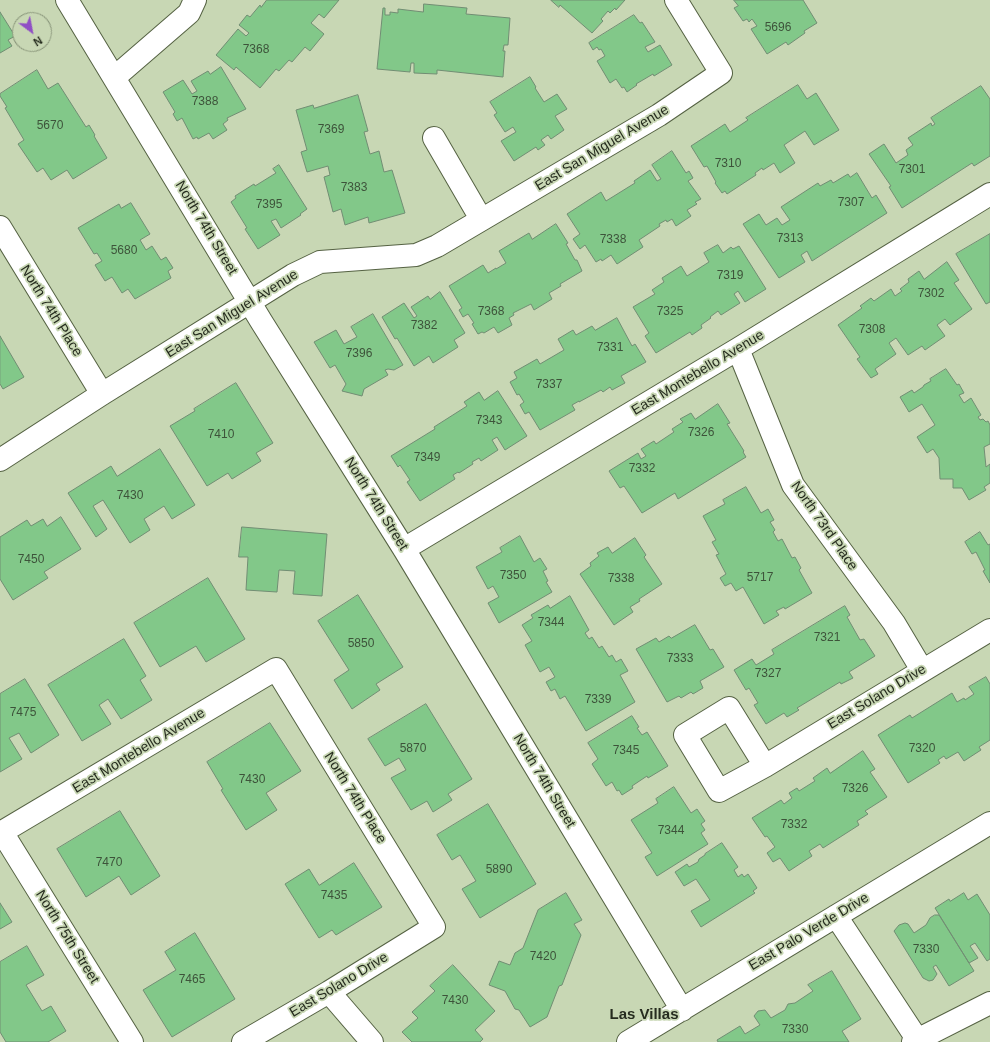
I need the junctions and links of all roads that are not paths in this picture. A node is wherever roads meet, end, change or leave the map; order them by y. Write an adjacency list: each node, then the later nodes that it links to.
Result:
1 (67, 0): 4 (street, North 74th Street)
2 (196, 0): 4 (street)
3 (676, 0): 7 (street, East San Miguel Avenue)
4 (115, 77): 9 (street, North 74th Street)
5 (434, 138): 7 (street)
6 (990, 194): 10 (street, East Montebello Avenue)
7 (481, 219): 9 (street, East San Miguel Avenue)
8 (0, 227): 11 (street, North 74th Place)
9 (250, 302): 11 (street, East San Miguel Avenue); 13 (street, North 74th Street)
10 (738, 349): 13 (street, East Montebello Avenue); 16 (street, North 73rd Place)
11 (102, 394): 12 (street, East San Miguel Avenue)
12 (0, 460)
13 (404, 549): 24 (street, North 74th Street)
14 (990, 630): 16 (street, East Solano Drive)
15 (276, 669): 19 (street, East Montebello Avenue); 21 (street, North 74th Place)
16 (922, 670): 17 (street, East Solano Drive)
17 (765, 766)
18 (990, 823): 20 (street, East Palo Verde Drive)
19 (2, 832): 26 (street, North 75th Street)
20 (836, 916): 24 (street, East Palo Verde Drive); 25 (street)
21 (434, 927): 22 (street, East Solano Drive)
22 (329, 992): 27 (street, East Solano Drive); 28 (street)
23 (990, 1003): 25 (street)
24 (682, 1010): 29 (street, East Palo Verde Drive)
25 (915, 1041)
26 (132, 1042)
27 (243, 1042)
28 (372, 1042)
29 (628, 1042)

